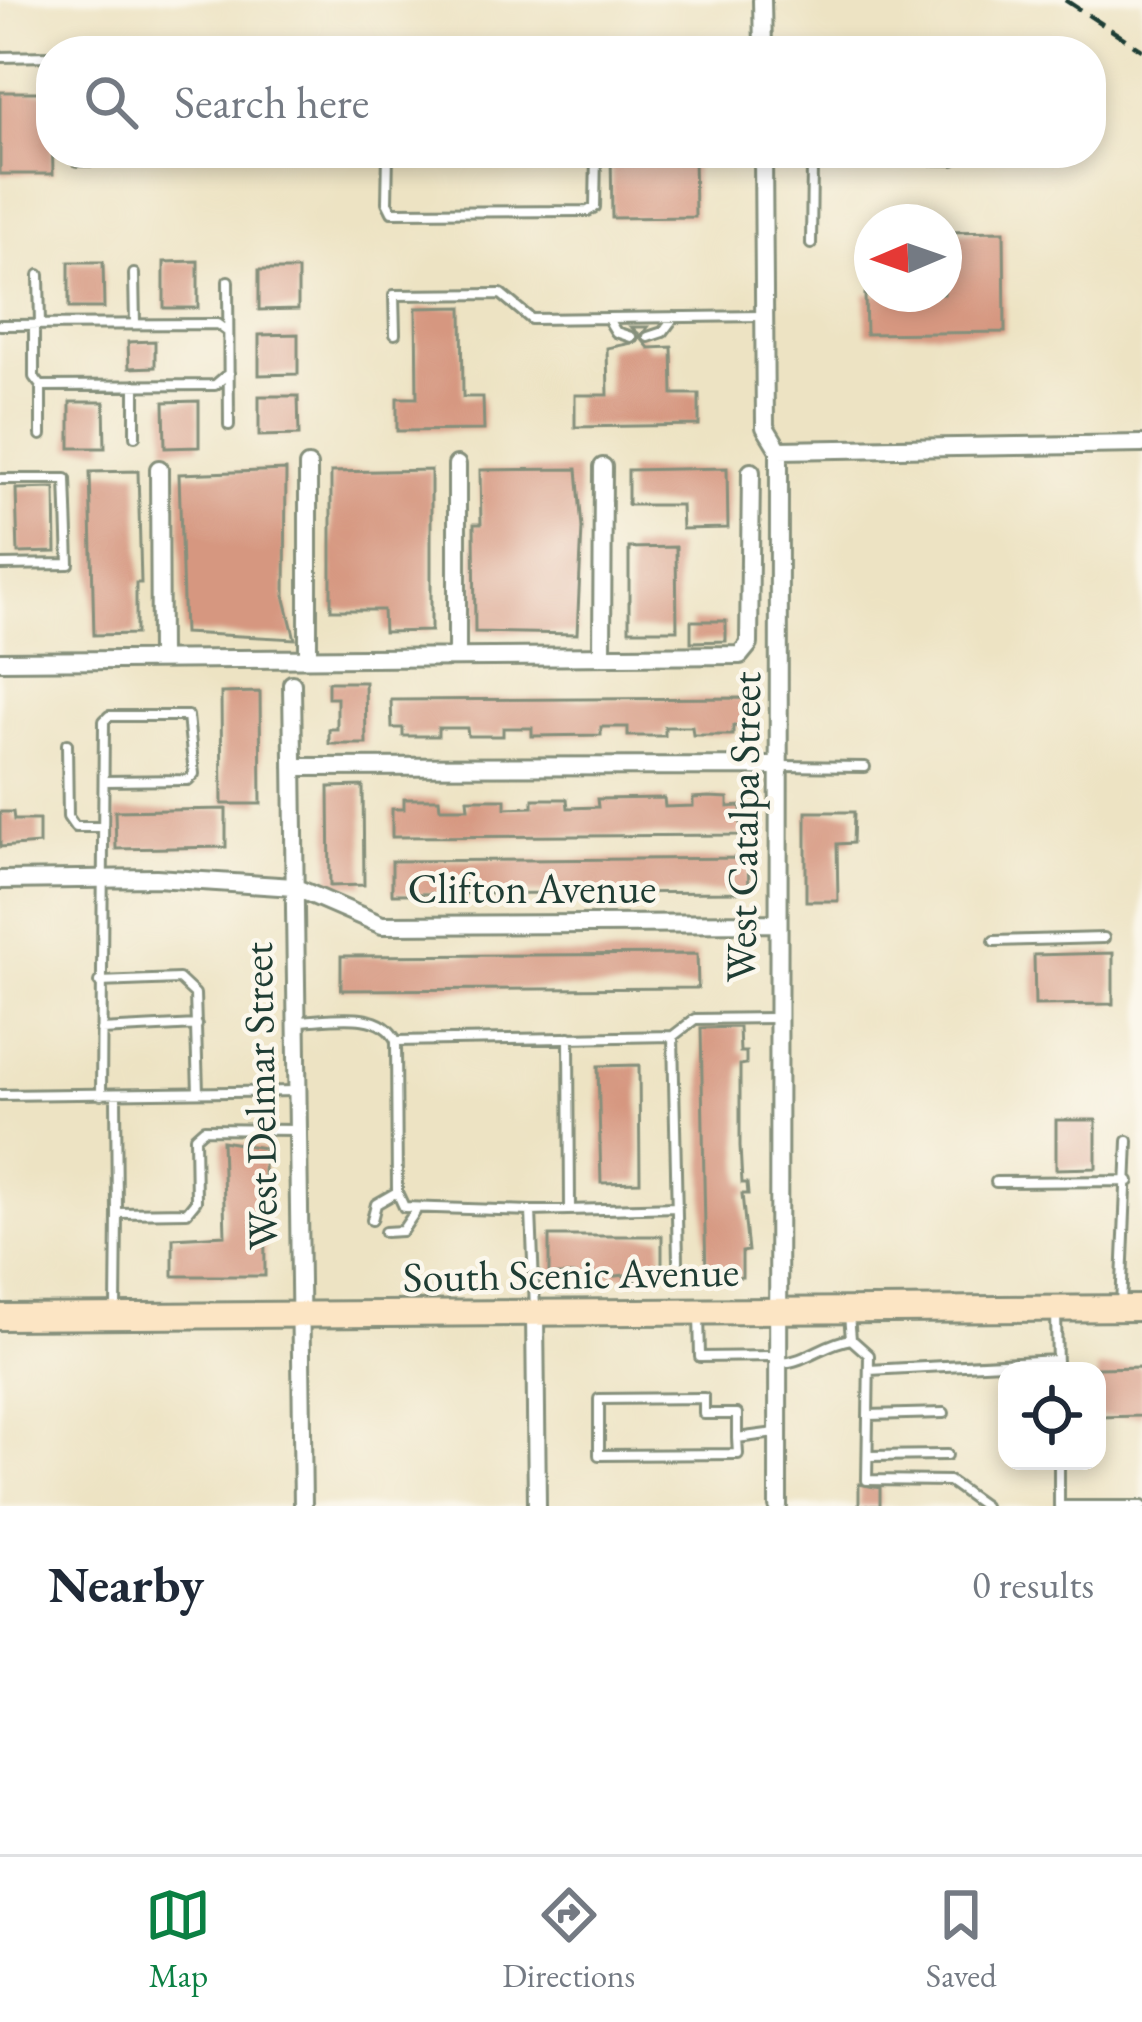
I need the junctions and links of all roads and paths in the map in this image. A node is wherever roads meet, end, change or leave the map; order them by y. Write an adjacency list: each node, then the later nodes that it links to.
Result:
1 (762, 0): 2 (street)
2 (763, 36)
3 (36, 56): 4 (lane)
4 (0, 57)
5 (388, 168): 6 (lane)
6 (596, 168)
7 (764, 168): 13 (street, West Catalpa Street)
8 (812, 168): 9 (lane)
9 (812, 244)
10 (134, 274): 16 (lane)
11 (40, 275): 18 (lane)
12 (228, 281): 19 (lane)
13 (764, 316): 14 (lane); 30 (street, West Catalpa Street)
14 (674, 317): 15 (lane); 22 (lane)
15 (608, 318): 20 (lane); 21 (lane)
16 (134, 324): 18 (lane); 19 (lane)
17 (0, 325): 18 (lane)
18 (37, 325): 25 (lane)
19 (228, 332): 23 (lane)
20 (395, 334)
21 (631, 338)
22 (648, 338)
23 (229, 373): 24 (lane); 26 (lane)
24 (135, 385): 25 (lane); 28 (lane)
25 (40, 386): 27 (lane)
26 (229, 425)
27 (40, 435)
28 (135, 436)
29 (1142, 444): 30 (street)
30 (779, 450): 45 (street, West Catalpa Street)
31 (457, 465): 39 (street)
32 (308, 466): 38 (street)
33 (603, 467): 40 (street)
34 (159, 469): 41 (street)
35 (751, 472): 40 (street)
36 (0, 479): 37 (lane)
37 (0, 565)
38 (308, 656): 39 (street); 41 (street)
39 (457, 656): 40 (street)
40 (602, 656)
41 (160, 658): 42 (street)
42 (0, 661)
43 (292, 685): 46 (street, West Delmar Street)
44 (68, 744): 49 (lane)
45 (779, 766): 46 (street); 47 (lane); 53 (street, West Catalpa Street)
46 (293, 767): 52 (street, West Delmar Street)
47 (865, 767)
48 (104, 781): 48 (lane); 49 (lane)
49 (102, 827): 51 (lane)
50 (0, 880): 51 (street, Clifton Avenue)
51 (100, 880): 52 (street, Clifton Avenue); 56 (lane)
52 (294, 887): 53 (street, Clifton Avenue); 58 (street, West Delmar Street)
53 (778, 923): 57 (street, West Catalpa Street)
54 (1104, 938): 55 (lane)
55 (994, 941)
56 (99, 982): 59 (lane); 60 (lane)
57 (777, 1018): 61 (lane); 84 (street, West Catalpa Street)
58 (296, 1022): 63 (lane); 64 (street, West Delmar Street)
59 (197, 1025): 60 (lane); 65 (lane)
60 (100, 1030): 68 (lane)
61 (673, 1036): 62 (lane); 74 (lane)
62 (569, 1037): 63 (lane); 75 (lane)
63 (396, 1041): 73 (lane)
64 (297, 1090): 65 (lane); 69 (street, West Delmar Street)
65 (198, 1092): 66 (lane)
66 (116, 1094): 68 (lane); 78 (lane)
67 (0, 1095): 68 (lane)
68 (101, 1095)
69 (297, 1130): 78 (lane); 88 (street, West Delmar Street)
70 (1128, 1141): 71 (lane)
71 (1129, 1181): 72 (lane); 82 (lane)
72 (996, 1182)
73 (397, 1192): 77 (lane); 79 (lane)
74 (677, 1208): 75 (lane); 81 (lane)
75 (570, 1209): 76 (lane)
76 (531, 1210): 77 (lane); 87 (lane)
77 (416, 1211): 80 (lane)
78 (116, 1213): 90 (lane)
79 (372, 1220)
80 (386, 1232)
81 (678, 1261)
82 (1131, 1308): 83 (main road, South Scenic Avenue)
83 (1056, 1309): 85 (main road, South Scenic Avenue); 93 (lane)
84 (774, 1311): 85 (main road, South Scenic Avenue); 86 (main road, South Scenic Avenue); 92 (street, West Catalpa Street)
85 (849, 1311): 91 (lane)
86 (699, 1312): 87 (main road, South Scenic Avenue); 92 (lane)
87 (535, 1314): 88 (main road, South Scenic Avenue); 105 (street)
88 (299, 1316): 90 (main road, South Scenic Avenue); 104 (street, West Delmar Street)
89 (0, 1317): 90 (main road, South Scenic Avenue)
90 (116, 1317)
91 (850, 1339): 92 (lane); 95 (lane)
92 (775, 1359): 98 (street, West Catalpa Street)
93 (1057, 1362)
94 (998, 1367): 95 (lane)
95 (869, 1370): 97 (lane)
96 (944, 1413): 97 (lane)
97 (868, 1415): 101 (lane)
98 (776, 1433): 99 (lane); 106 (street, West Catalpa Street)
99 (737, 1438): 99 (lane)
100 (947, 1455): 101 (lane)
101 (868, 1456): 107 (lane)
102 (1059, 1470): 108 (lane)
103 (1142, 1505): 108 (lane)
104 (303, 1506)
105 (537, 1506)
106 (778, 1506)
107 (984, 1506)
108 (1059, 1506)

